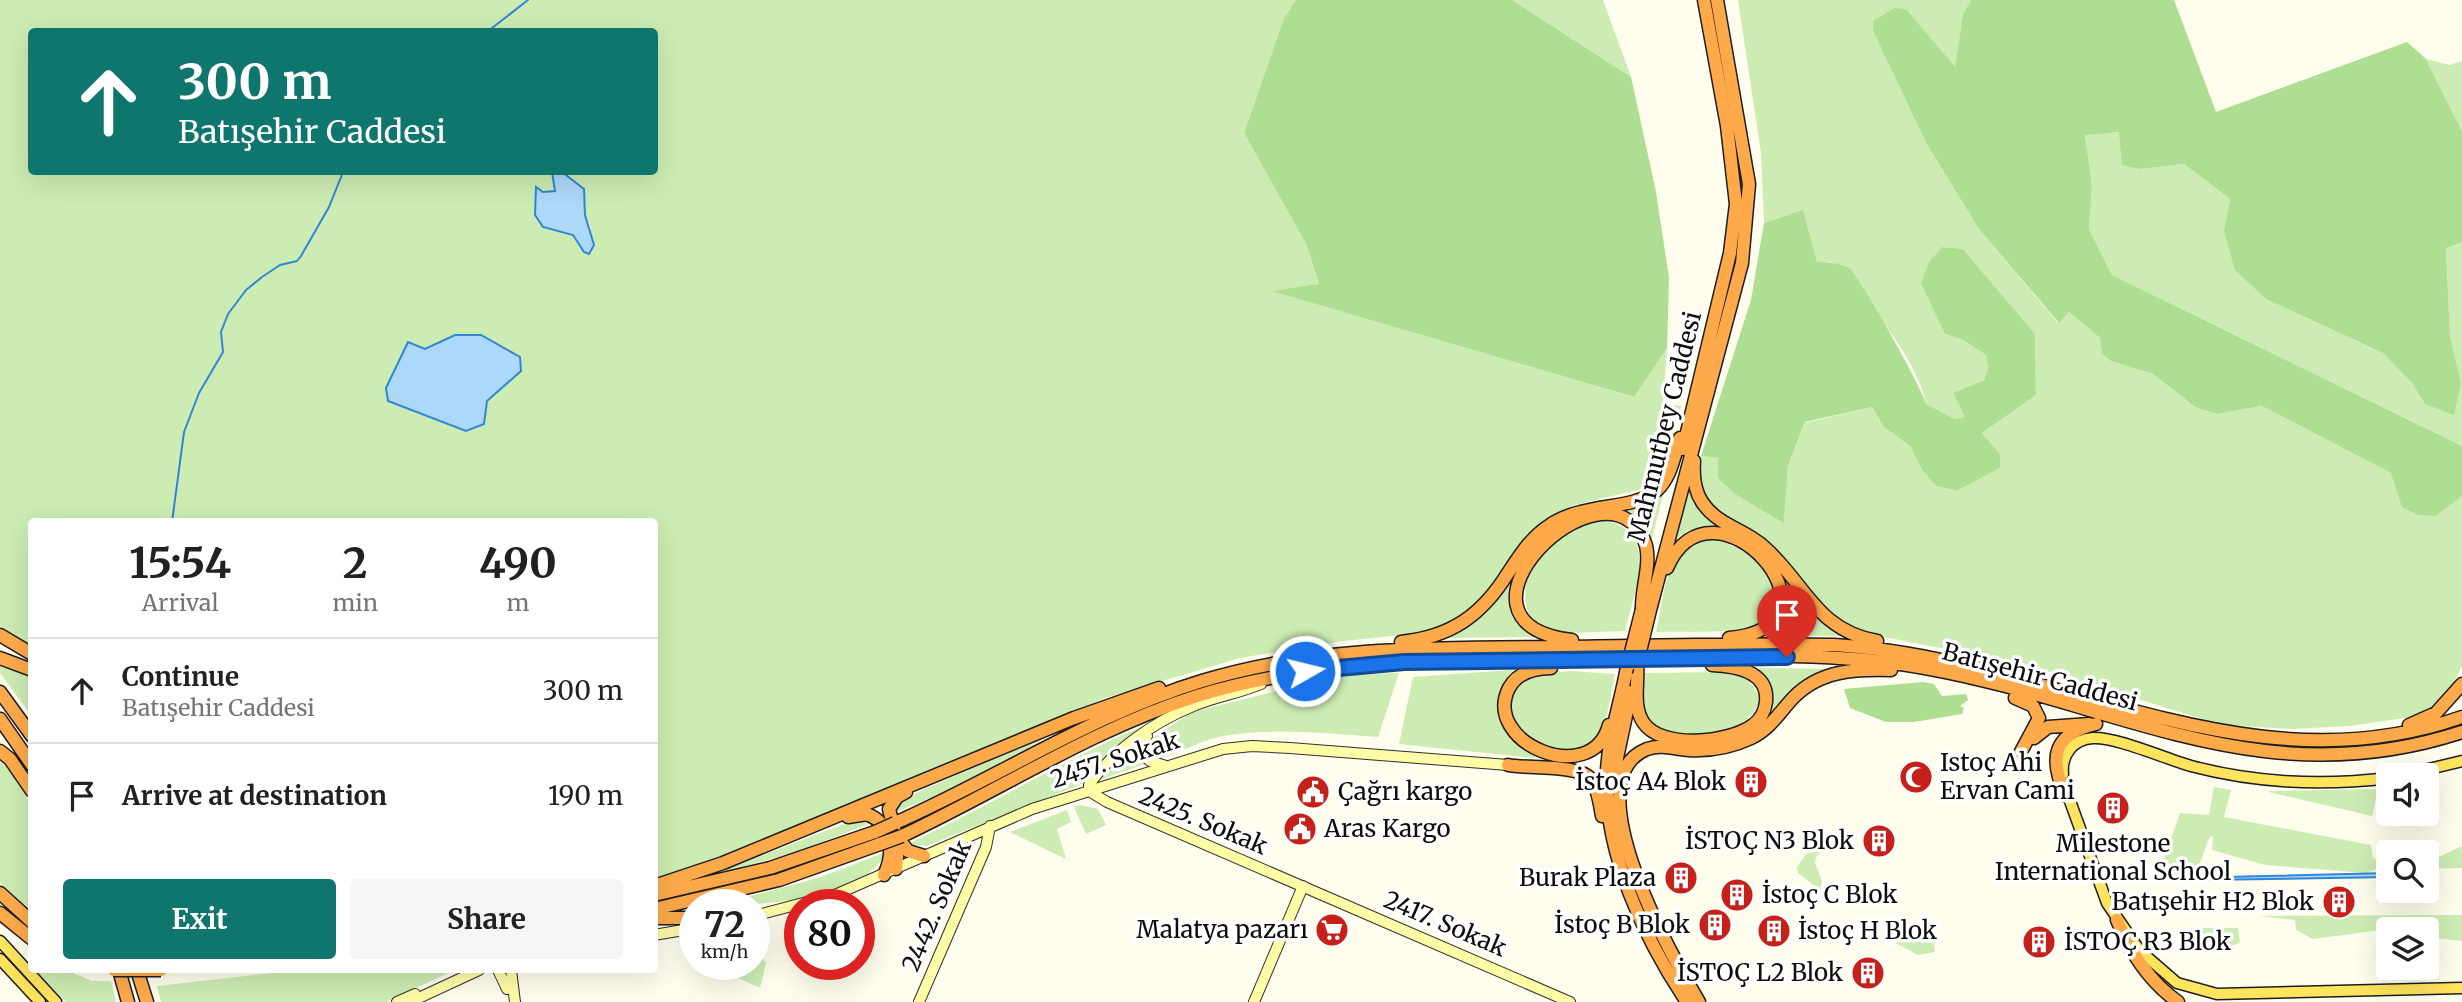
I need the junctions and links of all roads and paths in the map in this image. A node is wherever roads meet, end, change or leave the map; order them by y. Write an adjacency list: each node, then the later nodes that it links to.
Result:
1 (1704, 0): 4 (highway, Mahmutbey Caddesi)
2 (1717, 0): 3 (highway, Mahmutbey Caddesi)
3 (1706, 405): 5 (highway, Mahmutbey Caddesi); 13 (highway)
4 (1691, 412): 5 (highway, Mahmutbey Caddesi); 8 (highway)
5 (1646, 610): 7 (highway); 9 (highway); 14 (highway, Mahmutbey Caddesi, bridge); 20 (highway, Mahmutbey Caddesi, bridge)
6 (1, 636): 10 (highway)
7 (1607, 646): 8 (highway); 9 (highway, Batışehir Caddesi)
8 (1365, 651): 16 (highway)
9 (1663, 651): 12 (highway, Batışehir Caddesi); 13 (highway, Batışehir Caddesi); 14 (highway)
10 (28, 652)
11 (0, 658): 15 (highway)
12 (1602, 659): 17 (highway); 30 (highway)
13 (1927, 662): 18 (highway, Batışehir Caddesi); 27 (highway, Batışehir Caddesi); 40 (highway)
14 (1637, 664): 40 (highway, Mahmutbey Caddesi)
15 (28, 668)
16 (1233, 673): 28 (highway); 42 (highway)
17 (1280, 675): 24 (main road); 42 (highway)
18 (1970, 678): 26 (highway, Batışehir Caddesi); 39 (highway)
19 (2462, 684): 27 (highway)
20 (1623, 690): 30 (highway); 48 (highway, Mahmutbey Caddesi)
21 (0, 692): 25 (highway)
22 (2462, 717): 27 (highway, Batışehir Caddesi)
23 (0, 719): 31 (highway)
24 (1162, 723): 34 (main road); 38 (main road)
25 (28, 730)
26 (2462, 734)
27 (2355, 740)
28 (999, 750): 42 (highway); 43 (highway)
29 (0, 751): 37 (highway)
30 (1561, 756): 33 (highway)
31 (28, 759)
32 (2462, 761): 35 (main road)
33 (1508, 765): 34 (main road, 2457. Sokak); 48 (highway)
34 (1167, 766): 38 (main road, 2457. Sokak)
35 (2439, 767)
36 (2376, 779): 39 (main road, Batışehir Caddesi)
37 (28, 785)
38 (1088, 791): 41 (main road, 2457. Sokak); 51 (main road, 2425. Sokak)
39 (2066, 796): 60 (main road, Batışehir Caddesi)
40 (1619, 812): 86 (highway)
41 (990, 826): 44 (main road, 2457. Sokak); 46 (main road, 2442. Sokak)
42 (898, 831): 45 (highway, bridge); 47 (highway); 49 (highway)
43 (798, 833): 49 (highway); 50 (highway)
44 (969, 835): 46 (main road); 47 (main road, 2457. Sokak)
45 (877, 838): 53 (highway); 54 (highway)
46 (986, 847): 82 (main road, 2442. Sokak)
47 (924, 856): 49 (main road, 2457. Sokak)
48 (1620, 862): 85 (highway)
49 (890, 872): 55 (main road, 2457. Sokak)
50 (658, 885)
51 (1303, 886): 83 (main road); 84 (main road, 2417. Sokak)
52 (0, 893): 57 (highway)
53 (658, 894)
54 (658, 908)
55 (770, 912)
56 (0, 913): 63 (highway)
57 (28, 918)
58 (658, 918): 59 (highway)
59 (679, 918)
60 (2117, 920): 74 (main road, Batışehir Caddesi); 87 (highway)
61 (679, 931): 62 (main road)
62 (658, 934)
63 (28, 936)
64 (0, 941): 66 (main road)
65 (0, 959): 76 (main road)
66 (28, 972)
67 (29, 973): 77 (main road)
68 (118, 973): 78 (highway)
69 (138, 973): 79 (highway)
70 (460, 973): 80 (main road)
71 (473, 973): 81 (main road)
72 (500, 973): 75 (main road)
73 (510, 973): 75 (main road)
74 (2462, 988)
75 (514, 1000)
76 (40, 1002)
77 (56, 1002)
78 (128, 1002)
79 (147, 1002)
80 (397, 1002)
81 (410, 1002)
82 (919, 1002)
83 (1254, 1002)
84 (1570, 1002)
85 (1687, 1002)
86 (1699, 1002)
87 (2178, 1002)

